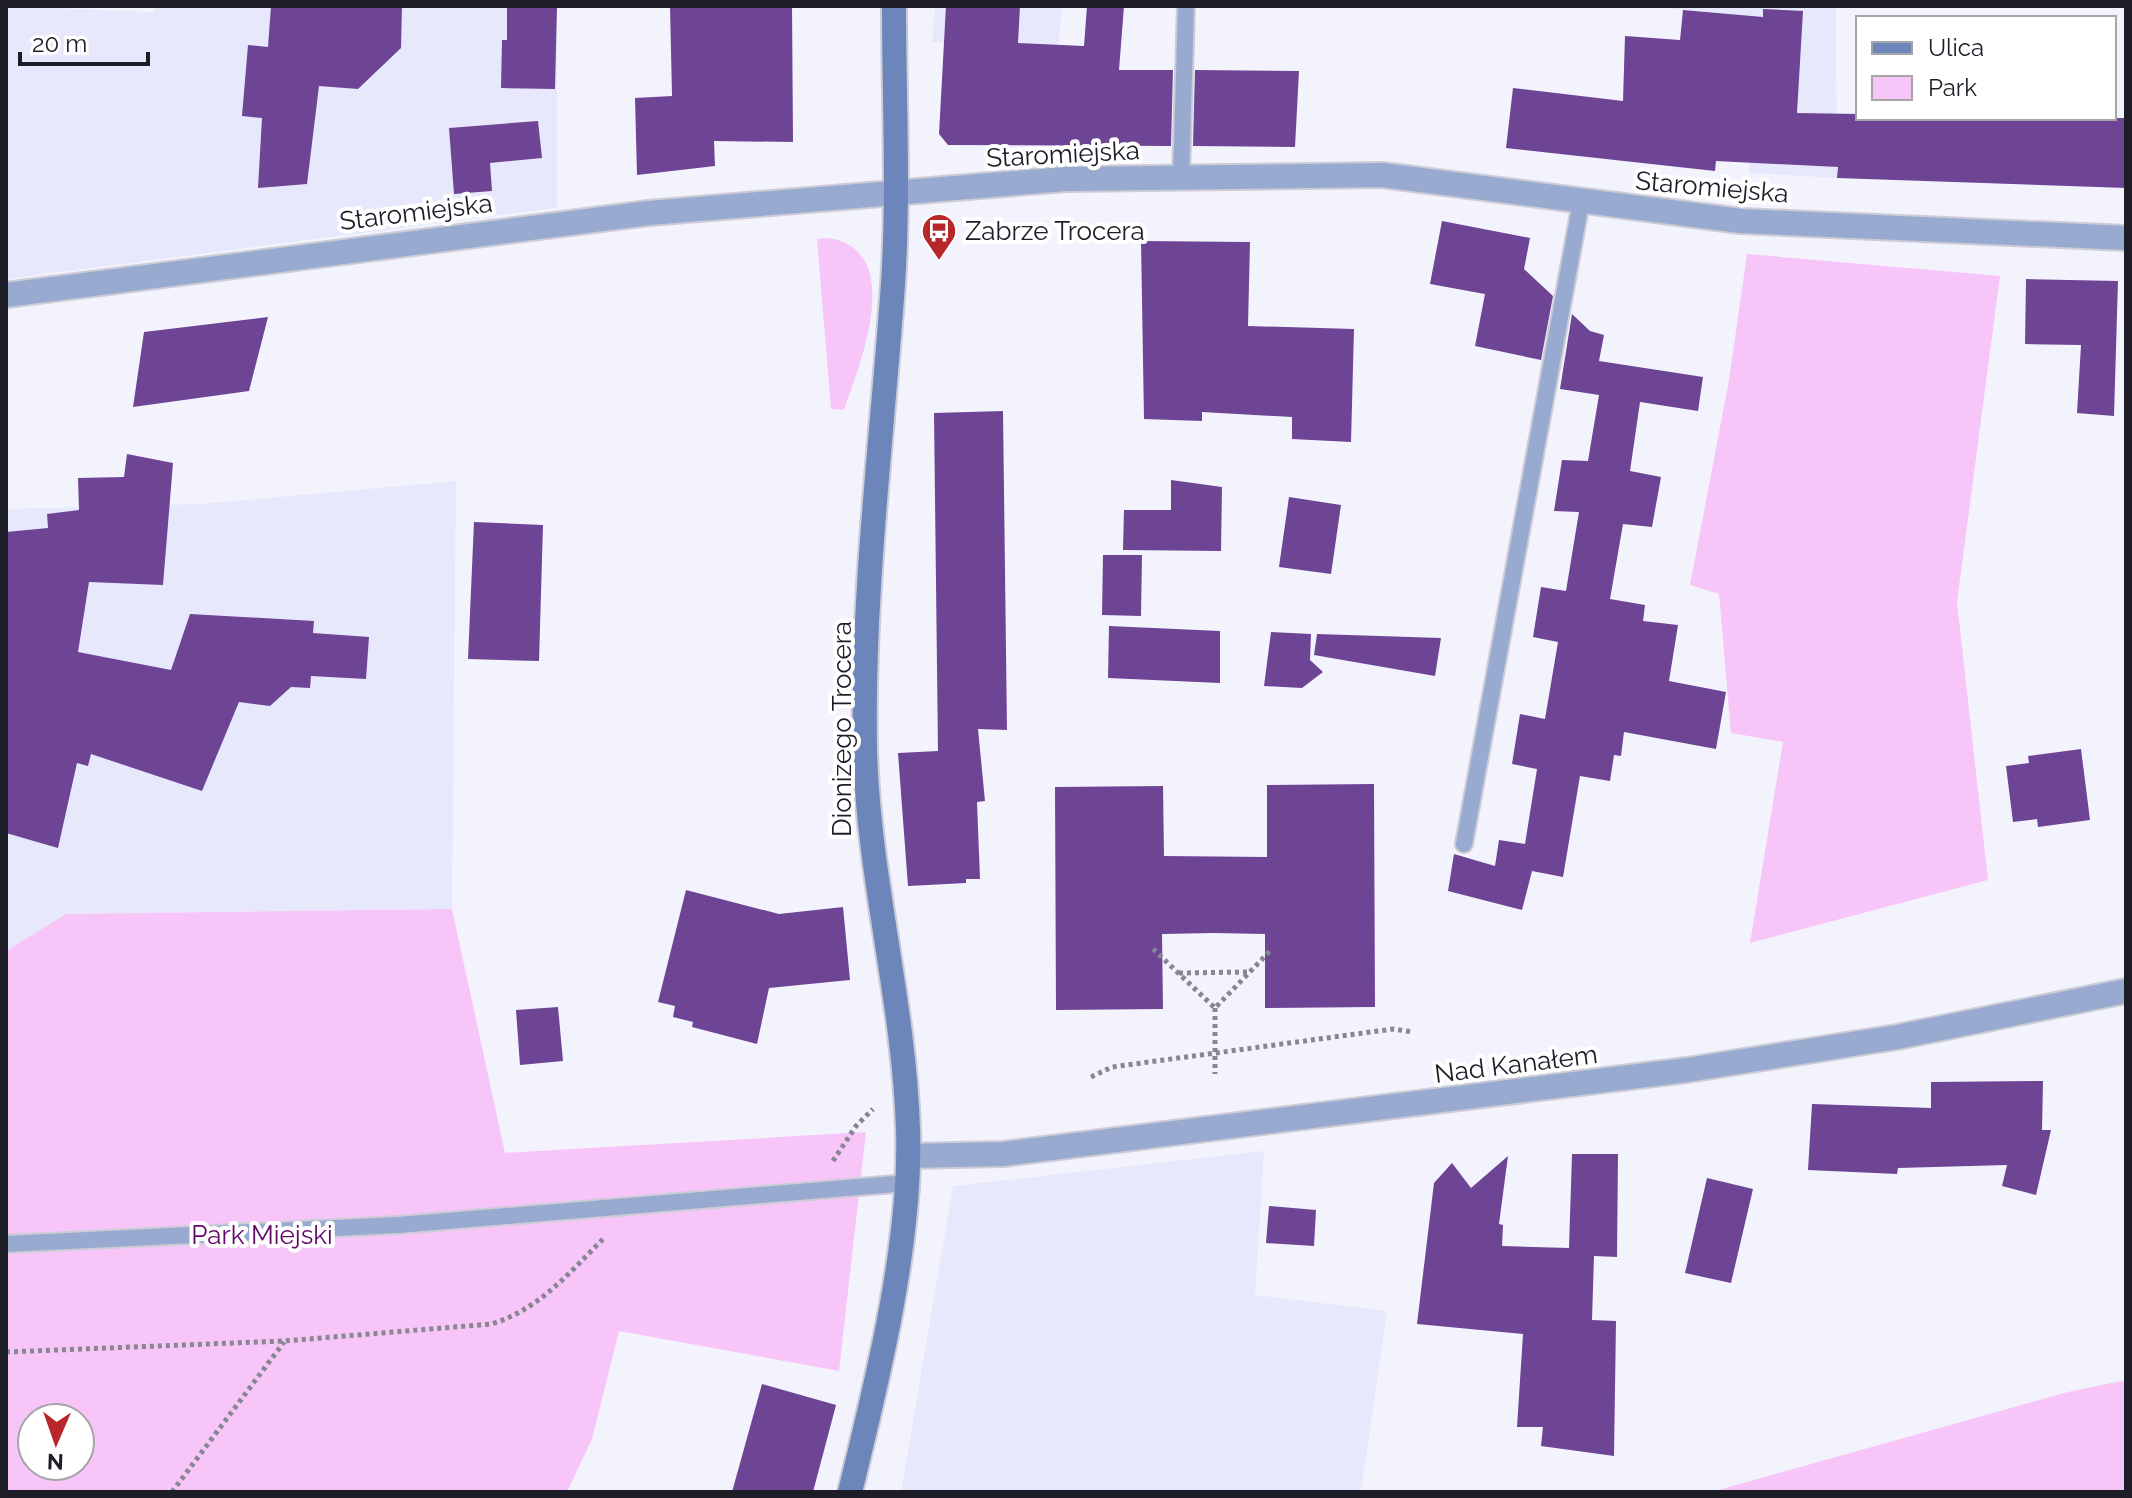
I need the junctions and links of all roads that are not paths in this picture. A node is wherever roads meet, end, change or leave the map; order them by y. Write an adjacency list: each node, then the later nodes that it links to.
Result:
1 (894, 6): 4 (street, Dionizego Trocera)
2 (1186, 6): 3 (lane)
3 (1181, 177): 4 (street, Staromiejska); 5 (street, Staromiejska)
4 (895, 192): 7 (street, Staromiejska); 10 (street, Dionizego Trocera)
5 (1581, 202): 6 (street, Staromiejska); 8 (lane)
6 (2126, 238)
7 (6, 295)
8 (1464, 844)
9 (2126, 991): 10 (street, Nad Kanałem)
10 (908, 1156): 11 (street, Dionizego Trocera)
11 (907, 1183): 12 (lane); 13 (street, Dionizego Trocera)
12 (6, 1244)
13 (850, 1492)

